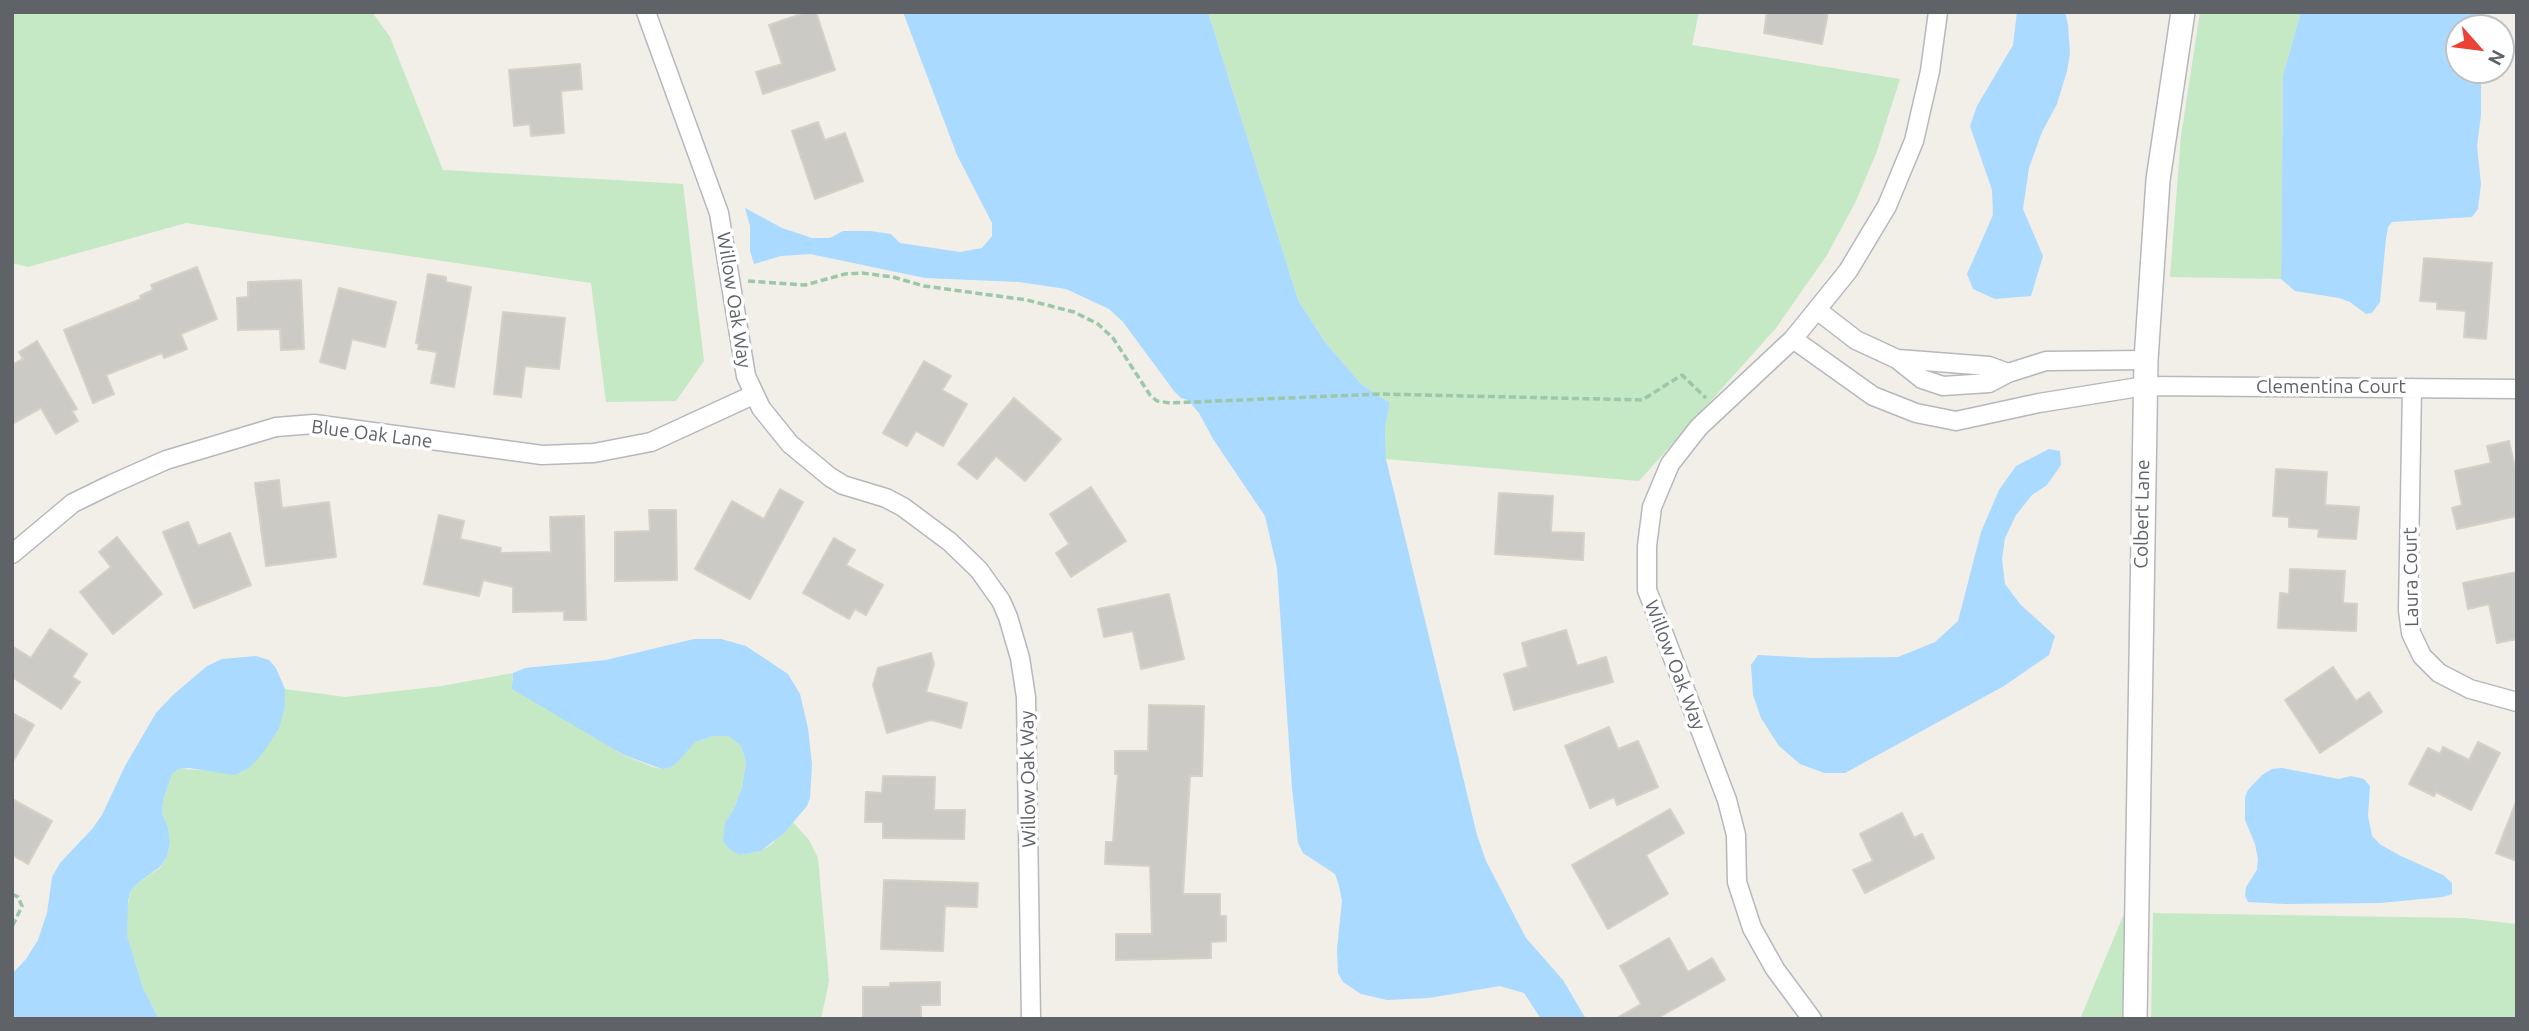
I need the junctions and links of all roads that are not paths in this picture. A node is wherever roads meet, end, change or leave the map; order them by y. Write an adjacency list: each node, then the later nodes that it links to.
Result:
1 (646, 12): 10 (street, Willow Oak Way)
2 (1938, 12): 4 (street, Willow Oak Way)
3 (2183, 12): 6 (street, Colbert Lane)
4 (1817, 310): 5 (street, Willow Oak Way); 6 (street)
5 (1793, 339): 7 (street); 14 (street, Willow Oak Way)
6 (2146, 360): 7 (street, Colbert Lane)
7 (2145, 386): 8 (street, Clementina Court); 15 (street, Colbert Lane)
8 (2412, 388): 9 (street, Clementina Court); 12 (street, Laura Court)
9 (2517, 389)
10 (753, 395): 11 (street, Blue Oak Lane); 13 (street, Willow Oak Way)
11 (12, 554)
12 (2517, 702)
13 (1031, 1019)
14 (1812, 1019)
15 (2134, 1019)

